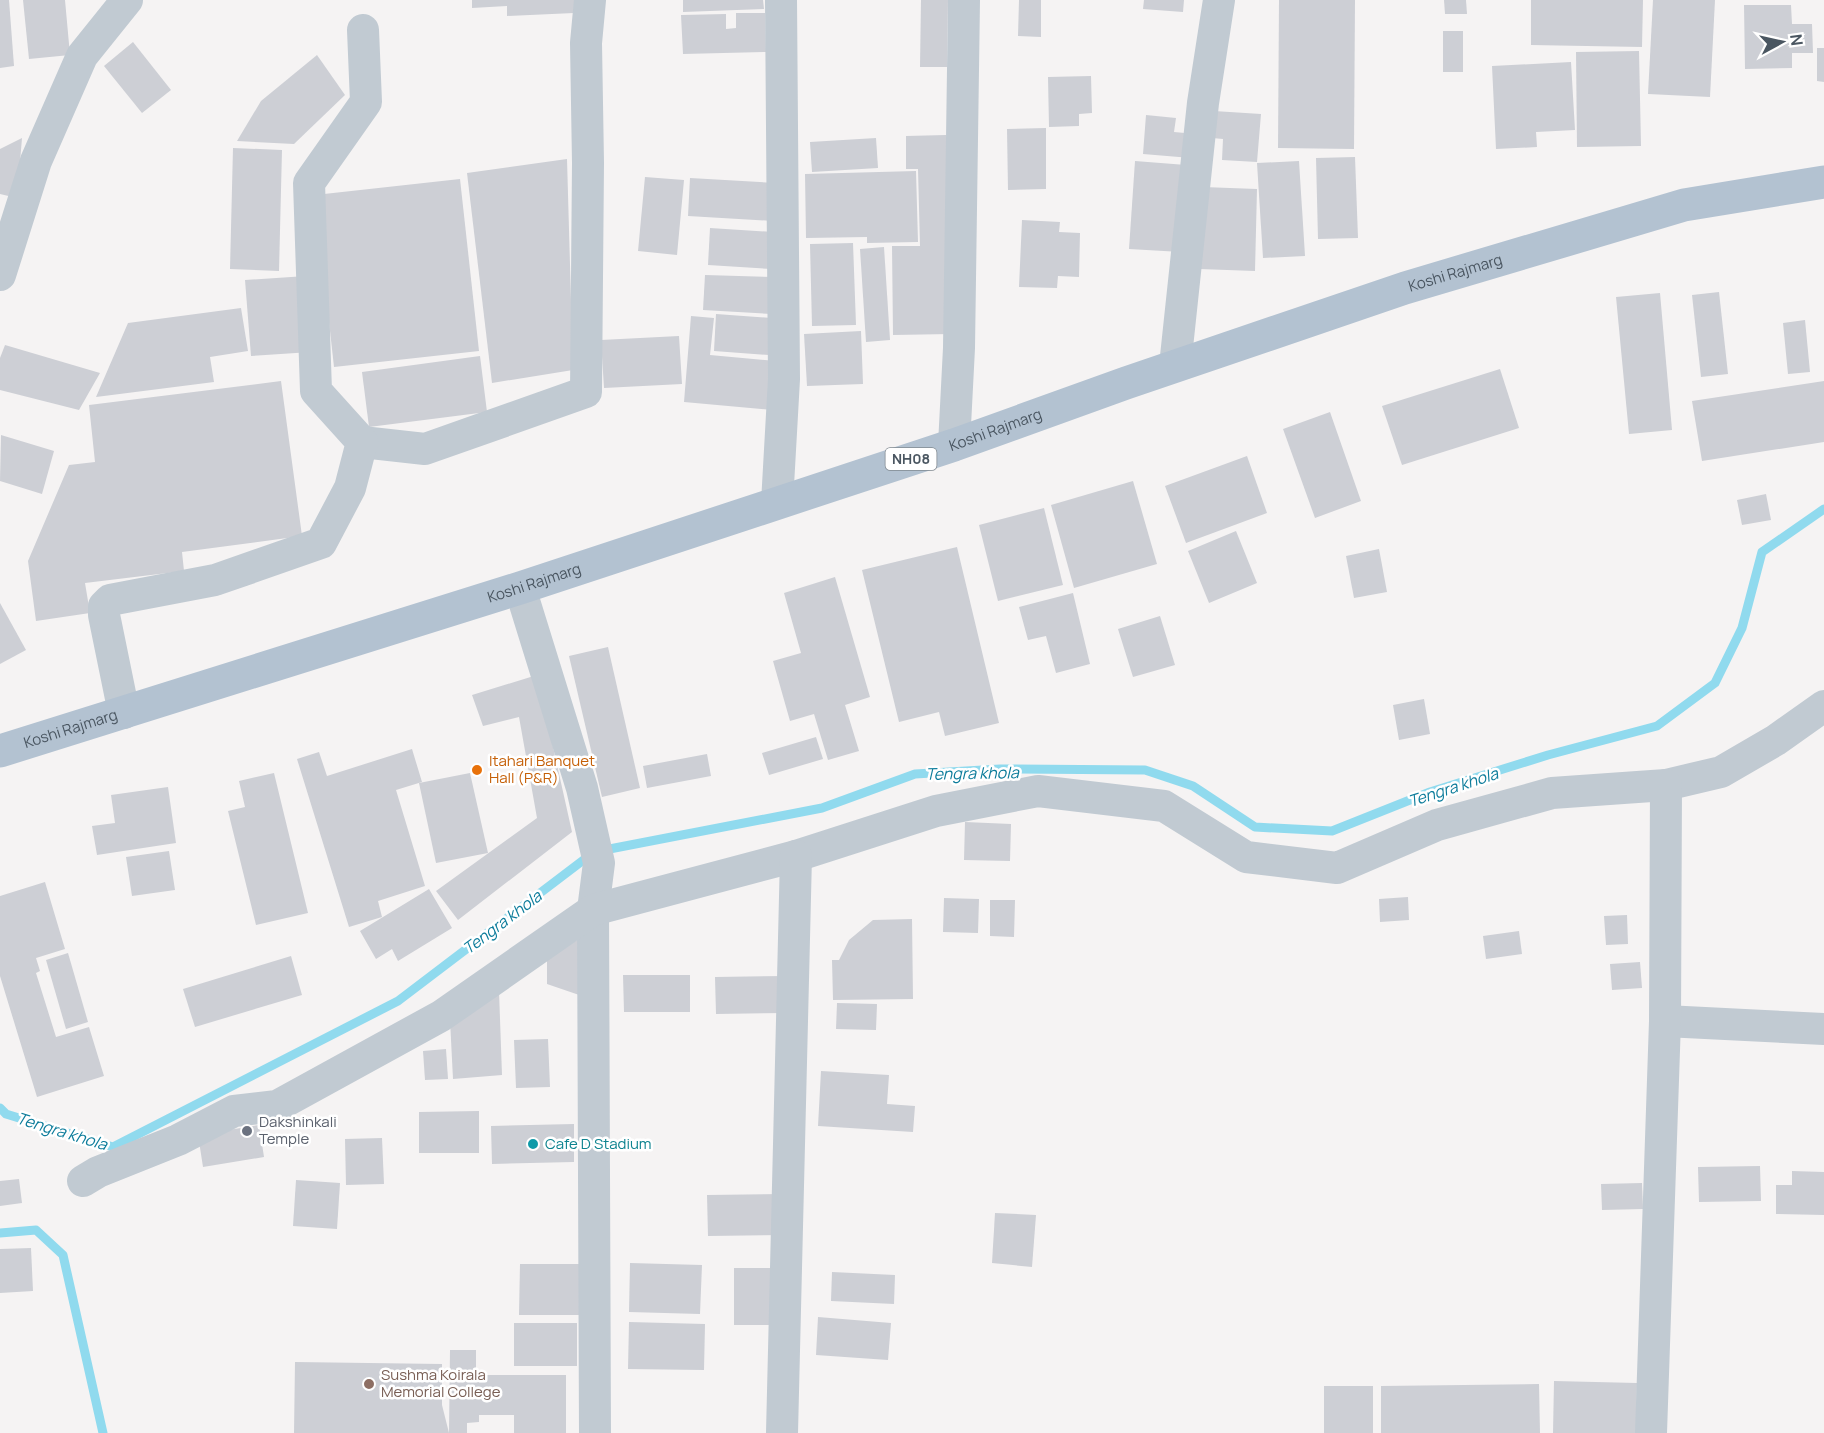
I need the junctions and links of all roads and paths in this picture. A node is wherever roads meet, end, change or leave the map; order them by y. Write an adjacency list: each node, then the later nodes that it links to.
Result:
1 (127, 0): 8 (street)
2 (590, 0): 10 (street)
3 (781, 0): 12 (street)
4 (964, 0): 11 (street)
5 (1219, 0): 9 (street)
6 (363, 30): 10 (street)
7 (1824, 182): 9 (main road, Koshi Rajmarg / NH08)
8 (0, 275)
9 (1175, 366): 11 (main road, Koshi Rajmarg / NH08)
10 (362, 442): 15 (street)
11 (954, 445): 12 (main road, Koshi Rajmarg / NH08)
12 (777, 503): 13 (main road, Koshi Rajmarg / NH08)
13 (520, 588): 15 (main road, Koshi Rajmarg / NH08); 19 (street)
14 (1824, 706): 17 (street)
15 (124, 713): 16 (main road, Koshi Rajmarg / NH08)
16 (0, 751)
17 (1665, 784): 18 (street); 20 (street)
18 (796, 856): 19 (street); 24 (street)
19 (593, 910): 22 (street); 23 (street)
20 (1665, 1021): 21 (street); 25 (street)
21 (1824, 1029)
22 (83, 1181)
23 (595, 1433)
24 (782, 1433)
25 (1651, 1433)

